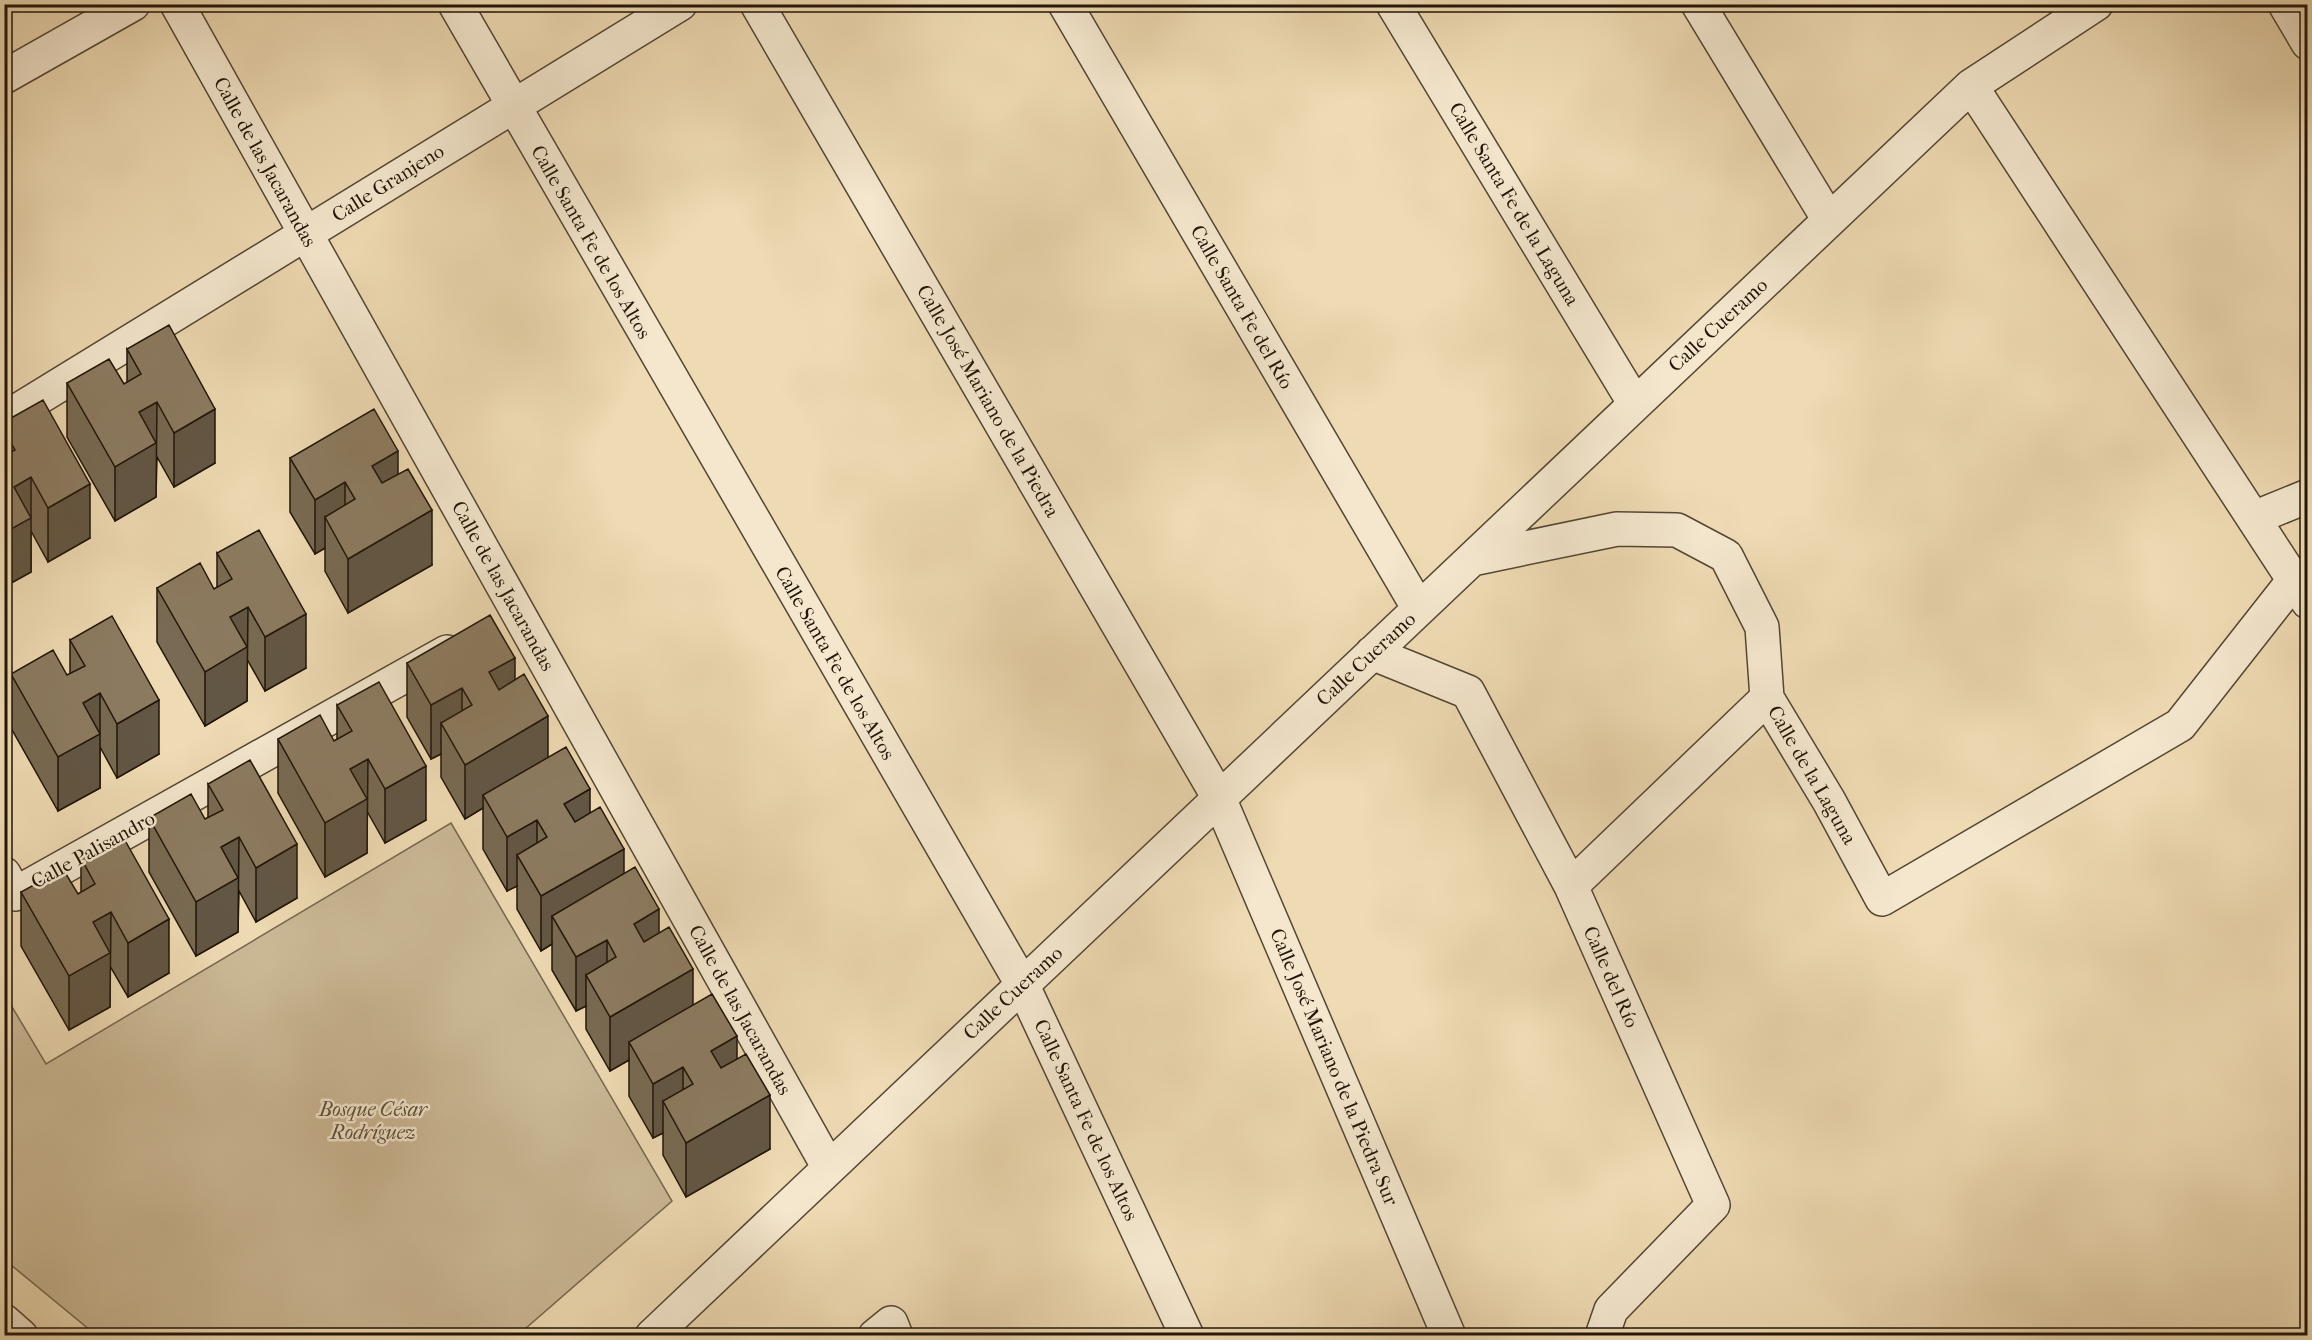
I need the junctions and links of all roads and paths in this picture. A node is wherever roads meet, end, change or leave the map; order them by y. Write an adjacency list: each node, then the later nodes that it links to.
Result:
1 (133, 4): 12 (street)
2 (177, 4): 16 (street, Calle de las Jacarandas)
3 (455, 4): 14 (street, Calle Santa Fe de los Altos)
4 (680, 4): 14 (street, Calle Granjeno)
5 (757, 4): 27 (street, Calle José Mariano de la Piedra)
6 (1065, 4): 23 (street, Calle Santa Fe del Río)
7 (1393, 4): 17 (street, Calle Santa Fe de la Laguna)
8 (1698, 4): 15 (street)
9 (2096, 4): 13 (street, Calle Cueramo)
10 (2285, 4): 11 (street)
11 (2307, 42)
12 (4, 77)
13 (1971, 86): 15 (street, Calle Cueramo); 20 (street)
14 (513, 107): 16 (street, Calle Granjeno); 30 (street, Calle Santa Fe de los Altos)
15 (1829, 220): 17 (street, Calle Cueramo)
16 (305, 234): 18 (street, Calle Granjeno); 24 (street, Calle de las Jacarandas)
17 (1635, 404): 21 (street, Calle Cueramo)
18 (4, 419)
19 (2307, 496): 20 (street)
20 (2254, 518): 22 (street)
21 (1472, 559): 23 (street, Calle Cueramo); 26 (street, Calle de la Laguna)
22 (2301, 591): 26 (street, Calle de la Laguna)
23 (1419, 609): 25 (street, Calle Cueramo)
24 (496, 624): 28 (street, Calle Palisandro); 31 (street, Calle de las Jacarandas)
25 (1372, 653): 27 (street, Calle Cueramo); 29 (street, Calle del Río)
26 (1767, 698): 29 (street)
27 (1219, 798): 30 (street, Calle Cueramo); 38 (street, Calle José Mariano de la Piedra Sur)
28 (10, 884)
29 (1571, 886): 39 (street, Calle del Río)
30 (1022, 984): 31 (street, Calle Cueramo); 37 (street, Calle Santa Fe de los Altos)
31 (829, 1168): 34 (street, Calle Cueramo)
32 (4, 1321): 33 (street)
33 (21, 1335)
34 (651, 1335)
35 (875, 1335): 36 (street)
36 (896, 1335)
37 (1187, 1335)
38 (1449, 1335)
39 (1602, 1335)

